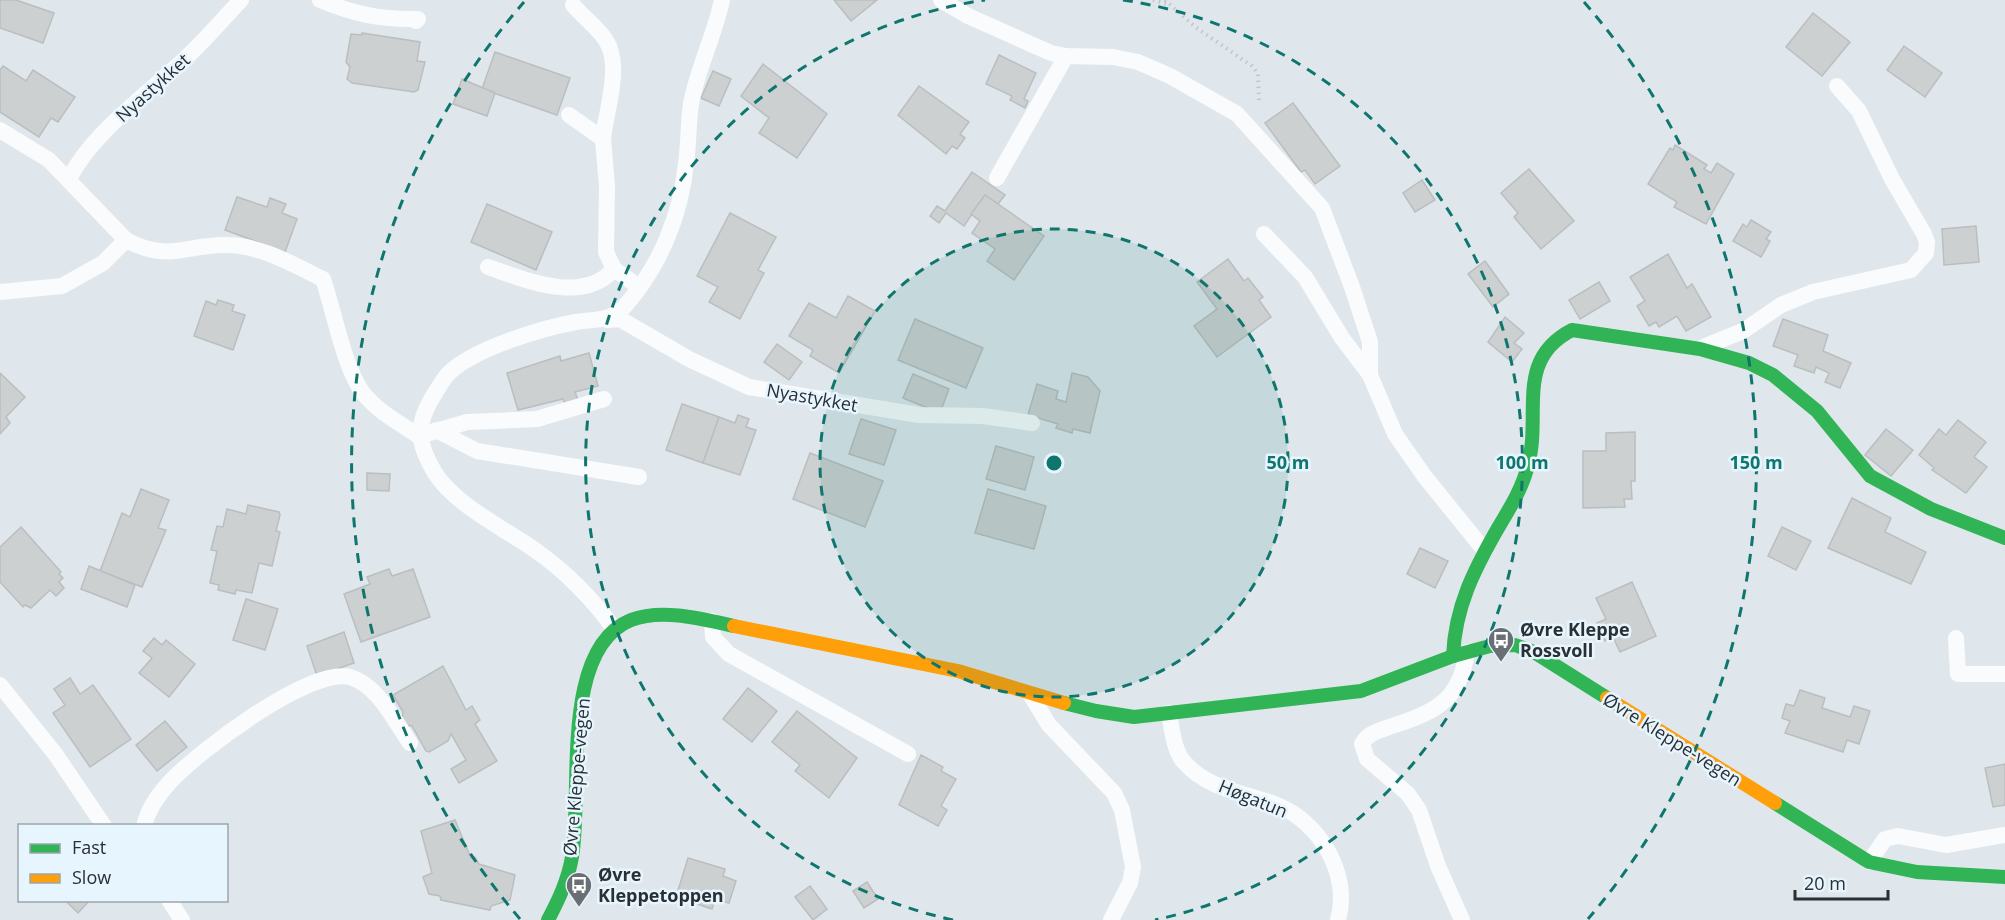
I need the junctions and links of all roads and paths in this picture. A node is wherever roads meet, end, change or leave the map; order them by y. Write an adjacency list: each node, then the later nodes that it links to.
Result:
1 (241, 0): 16 (lane, Nyastykket)
2 (320, 0): 8 (lane)
3 (722, 0): 21 (lane)
4 (941, 0): 9 (lane)
5 (1153, 0): 6 (path)
6 (1167, 2): 11 (path)
7 (573, 5): 14 (lane)
8 (416, 21)
9 (1066, 56): 15 (lane); 25 (lane)
10 (1837, 86): 24 (lane)
11 (1259, 105)
12 (568, 116): 14 (lane)
13 (0, 130): 16 (lane)
14 (603, 140): 20 (lane)
15 (997, 178)
16 (69, 179): 18 (lane)
17 (1264, 234): 25 (lane)
18 (126, 240): 22 (lane); 29 (lane)
19 (488, 267): 20 (lane)
20 (614, 269): 21 (lane)
21 (639, 287): 23 (lane)
22 (0, 292)
23 (607, 320): 27 (lane, Nyastykket); 29 (lane, Nyastykket)
24 (1700, 349): 31 (street); 32 (street)
25 (1370, 375): 32 (lane)
26 (604, 399): 28 (lane)
27 (1032, 423)
28 (436, 430): 29 (lane); 30 (lane)
29 (419, 436): 34 (lane)
30 (639, 477)
31 (2005, 538)
32 (1485, 551): 36 (street)
33 (712, 621): 34 (street, Øvre Kleppe-vegen); 39 (street, Øvre Kleppe-vegen); 42 (lane)
34 (614, 629): 50 (street, Øvre Kleppe-vegen)
35 (1956, 638): 37 (lane)
36 (1460, 654): 40 (street, Øvre Kleppe-vegen); 46 (street, Øvre Kleppe-vegen); 53 (lane)
37 (2005, 674)
38 (0, 685): 43 (lane)
39 (1028, 691): 40 (street, Øvre Kleppe-vegen); 51 (lane)
40 (1169, 713): 52 (lane, Høgatun)
41 (410, 743): 44 (lane)
42 (908, 754)
43 (103, 824)
44 (144, 824)
45 (2005, 835): 46 (lane)
46 (1869, 862): 47 (street, Øvre Kleppe-vegen)
47 (2005, 877)
48 (170, 902): 49 (lane)
49 (182, 920)
50 (548, 920)
51 (1111, 920)
52 (1338, 920)
53 (1462, 920)

